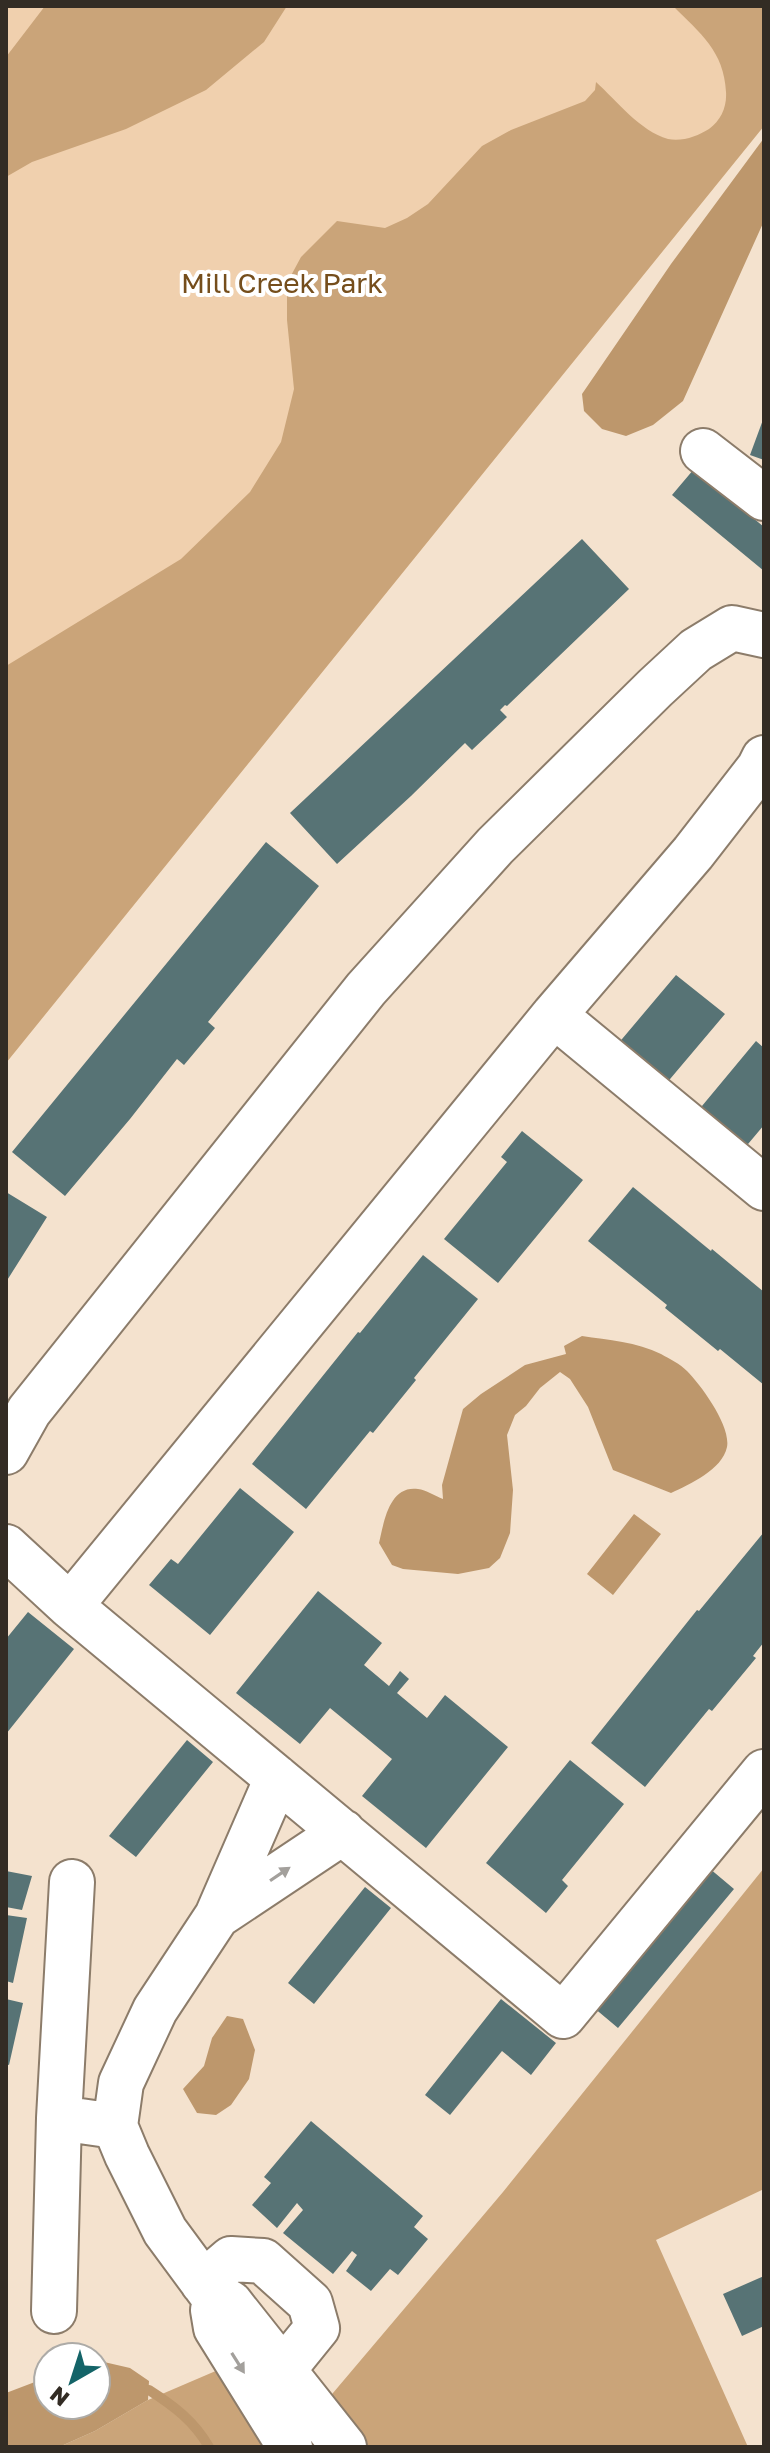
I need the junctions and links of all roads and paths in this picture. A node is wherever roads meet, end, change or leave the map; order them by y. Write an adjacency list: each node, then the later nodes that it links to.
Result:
1 (703, 451): 2 (street)
2 (764, 498)
3 (764, 635): 7 (street)
4 (764, 758): 5 (street)
5 (554, 1015): 6 (street); 9 (street)
6 (764, 1188)
7 (6, 1452)
8 (6, 1547): 9 (street)
9 (70, 1606): 11 (street)
10 (764, 1772): 12 (street)
11 (277, 1778): 12 (street); 14 (street)
12 (343, 1832): 14 (street, one-way to 12)
13 (72, 1882): 15 (street)
14 (217, 1916): 16 (street)
15 (59, 2118): 16 (street); 18 (street)
16 (115, 2126): 17 (street)
17 (206, 2287): 19 (street); 19 (street); 20 (street, one-way to 20)
18 (54, 2311)
19 (283, 2370): 21 (street)
20 (290, 2447)
21 (344, 2447)

